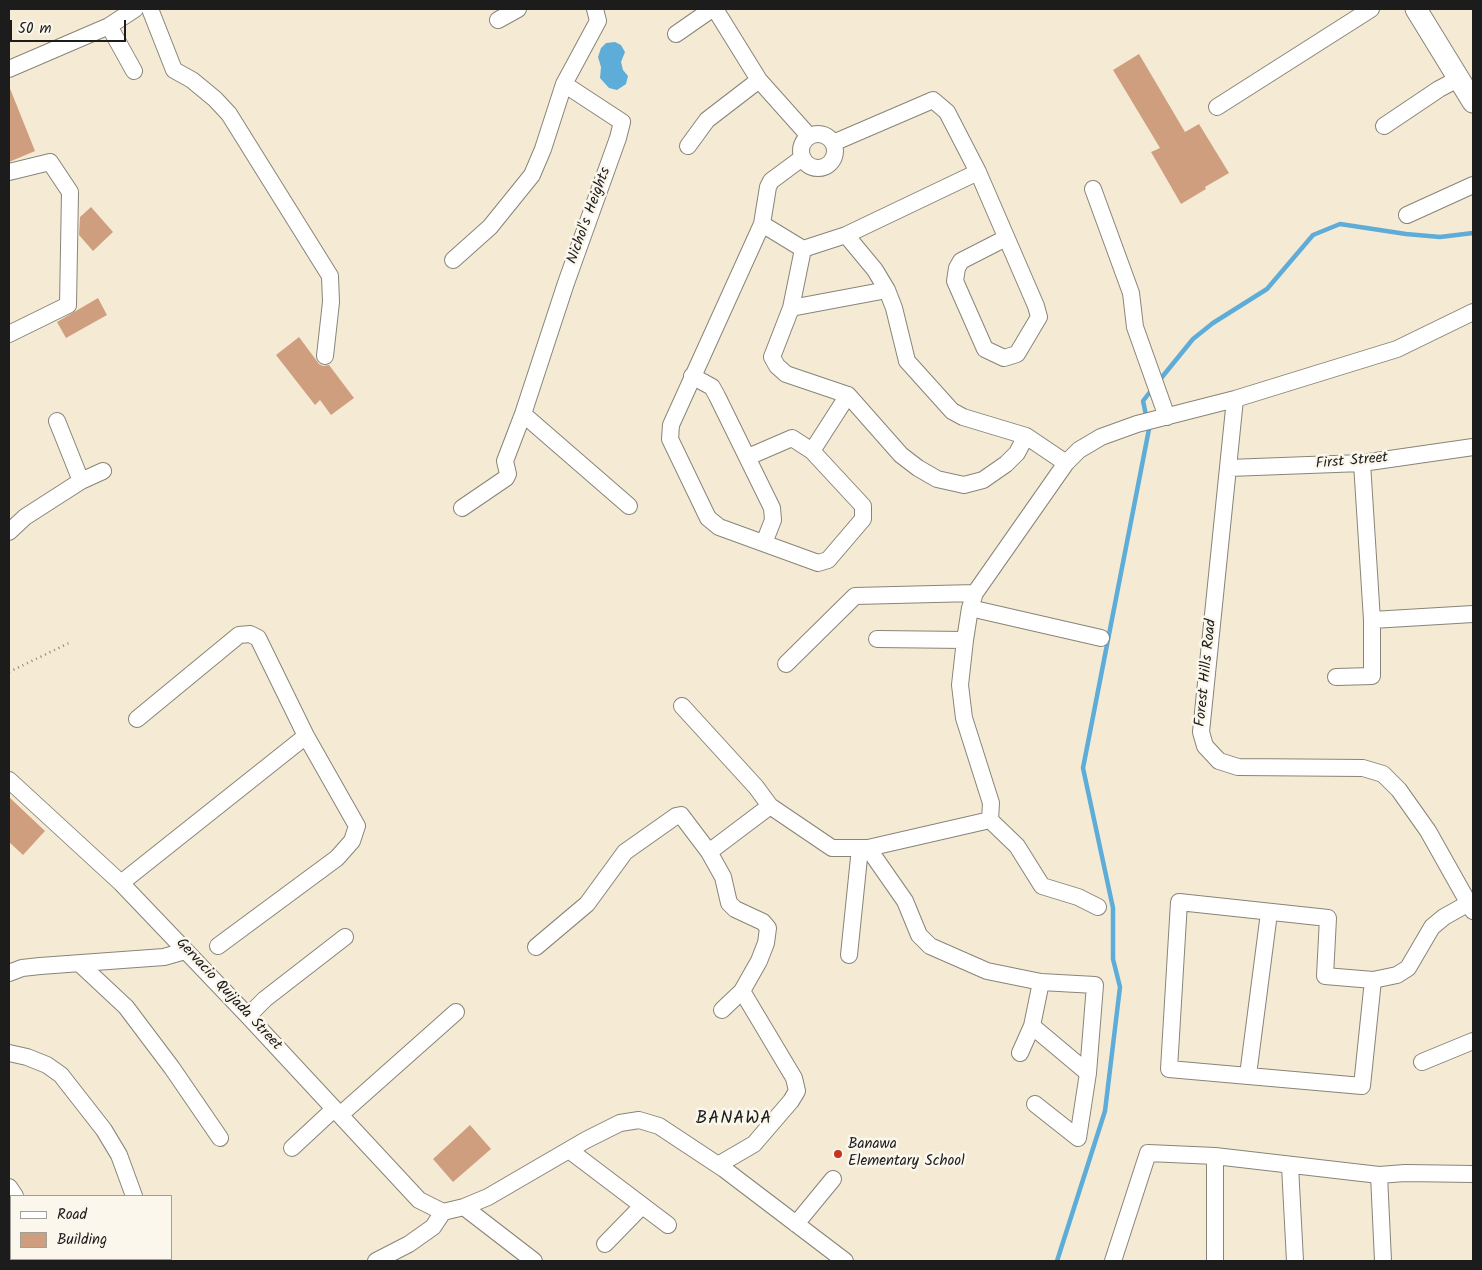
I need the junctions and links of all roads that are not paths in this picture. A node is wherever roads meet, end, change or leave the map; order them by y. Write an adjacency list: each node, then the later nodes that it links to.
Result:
1 (135, 9): 9 (street)
2 (150, 9): 37 (street)
3 (518, 9): 8 (street)
4 (595, 9): 15 (street)
5 (713, 9): 10 (street); 14 (street)
6 (1371, 9): 17 (street)
7 (1416, 9): 13 (main road)
8 (498, 20)
9 (109, 26): 11 (street); 12 (street)
10 (676, 34)
11 (9, 70)
12 (134, 71)
13 (1458, 79): 16 (main road); 18 (street)
14 (760, 80): 19 (street); 21 (street)
15 (564, 84): 32 (street); 41 (street, Nichol's Heights)
16 (1473, 102)
17 (1216, 107)
18 (1384, 126)
19 (809, 136): 20 (street); 22 (street)
20 (833, 143): 22 (street); 24 (street)
21 (688, 146)
22 (802, 158): 28 (street)
23 (9, 172): 36 (street)
24 (978, 172): 29 (street); 30 (street)
25 (1473, 185): 27 (street)
26 (1093, 189): 42 (street)
27 (1407, 215)
28 (762, 224): 31 (street); 38 (street)
29 (846, 235): 31 (street); 33 (street)
30 (1006, 238): 30 (street)
31 (803, 249): 34 (street)
32 (453, 260)
33 (887, 290): 34 (street); 44 (street)
34 (791, 308): 39 (street)
35 (1473, 312): 40 (street)
36 (9, 334)
37 (324, 356)
38 (692, 376): 47 (street); 56 (street)
39 (848, 395): 44 (street); 46 (street)
40 (1235, 399): 42 (street); 50 (street, Forest Hills Road)
41 (523, 414): 53 (street); 54 (street, Nichol's Heights)
42 (1163, 418): 48 (street)
43 (57, 420): 52 (street)
44 (1026, 436): 48 (street)
45 (1473, 447): 49 (street, First Street)
46 (812, 451): 47 (street); 56 (street)
47 (748, 457): 56 (street)
48 (1066, 463): 57 (street)
49 (1362, 463): 50 (street, First Street); 59 (street)
50 (1229, 468): 75 (street, Forest Hills Road)
51 (103, 471): 52 (street)
52 (81, 481): 55 (street)
53 (629, 506)
54 (462, 508)
55 (9, 532)
56 (764, 543)
57 (973, 600): 60 (street); 62 (street); 63 (street)
58 (1473, 614): 59 (street)
59 (1372, 620): 64 (street)
60 (1101, 638)
61 (877, 639): 62 (street)
62 (965, 640): 70 (street)
63 (786, 664)
64 (1336, 677)
65 (682, 706): 69 (street)
66 (137, 720): 67 (street)
67 (306, 736): 73 (street); 78 (street)
68 (9, 780): 73 (street, Gervacio Quijada Street)
69 (770, 806): 71 (street); 72 (street)
70 (990, 820): 71 (street); 74 (street)
71 (864, 848): 81 (street); 85 (street)
72 (709, 852): 79 (street); 86 (street)
73 (121, 883): 80 (street, Gervacio Quijada Street)
74 (1098, 907)
75 (1471, 907): 84 (street)
76 (1269, 912): 84 (street); 96 (street); 96 (street)
77 (345, 937): 89 (street)
78 (218, 946)
79 (536, 948)
80 (185, 951): 82 (street); 89 (street, Gervacio Quijada Street)
81 (849, 955)
82 (80, 964): 83 (street); 99 (street)
83 (9, 973)
84 (1372, 980): 96 (street)
85 (1041, 982): 90 (street); 95 (street)
86 (742, 991): 87 (street); 103 (street)
87 (722, 1010)
88 (456, 1012): 98 (street)
89 (248, 1016): 98 (street, Gervacio Quijada Street)
90 (1032, 1026): 93 (street); 95 (street)
91 (1473, 1041): 94 (street)
92 (9, 1053): 108 (street)
93 (1020, 1053)
94 (1422, 1062)
95 (1088, 1073): 97 (street)
96 (1248, 1076)
97 (1035, 1104)
98 (337, 1112): 100 (street); 111 (street, Gervacio Quijada Street)
99 (220, 1138)
100 (292, 1148)
101 (569, 1150): 103 (street); 109 (street); 110 (street)
102 (1215, 1156): 104 (street); 120 (street); 121 (street)
103 (718, 1165): 112 (street)
104 (1290, 1166): 106 (street); 122 (street)
105 (1473, 1174): 106 (street)
106 (1379, 1176): 123 (street)
107 (833, 1179): 112 (street)
108 (134, 1195)
109 (642, 1206): 113 (street); 115 (street)
110 (464, 1207): 111 (street); 118 (street)
111 (444, 1212): 114 (street)
112 (796, 1224): 119 (street)
113 (668, 1225)
114 (409, 1244): 116 (street); 117 (street)
115 (605, 1244)
116 (376, 1261)
117 (402, 1261)
118 (534, 1261)
119 (845, 1261)
120 (1113, 1261)
121 (1215, 1261)
122 (1295, 1261)
123 (1382, 1261)

